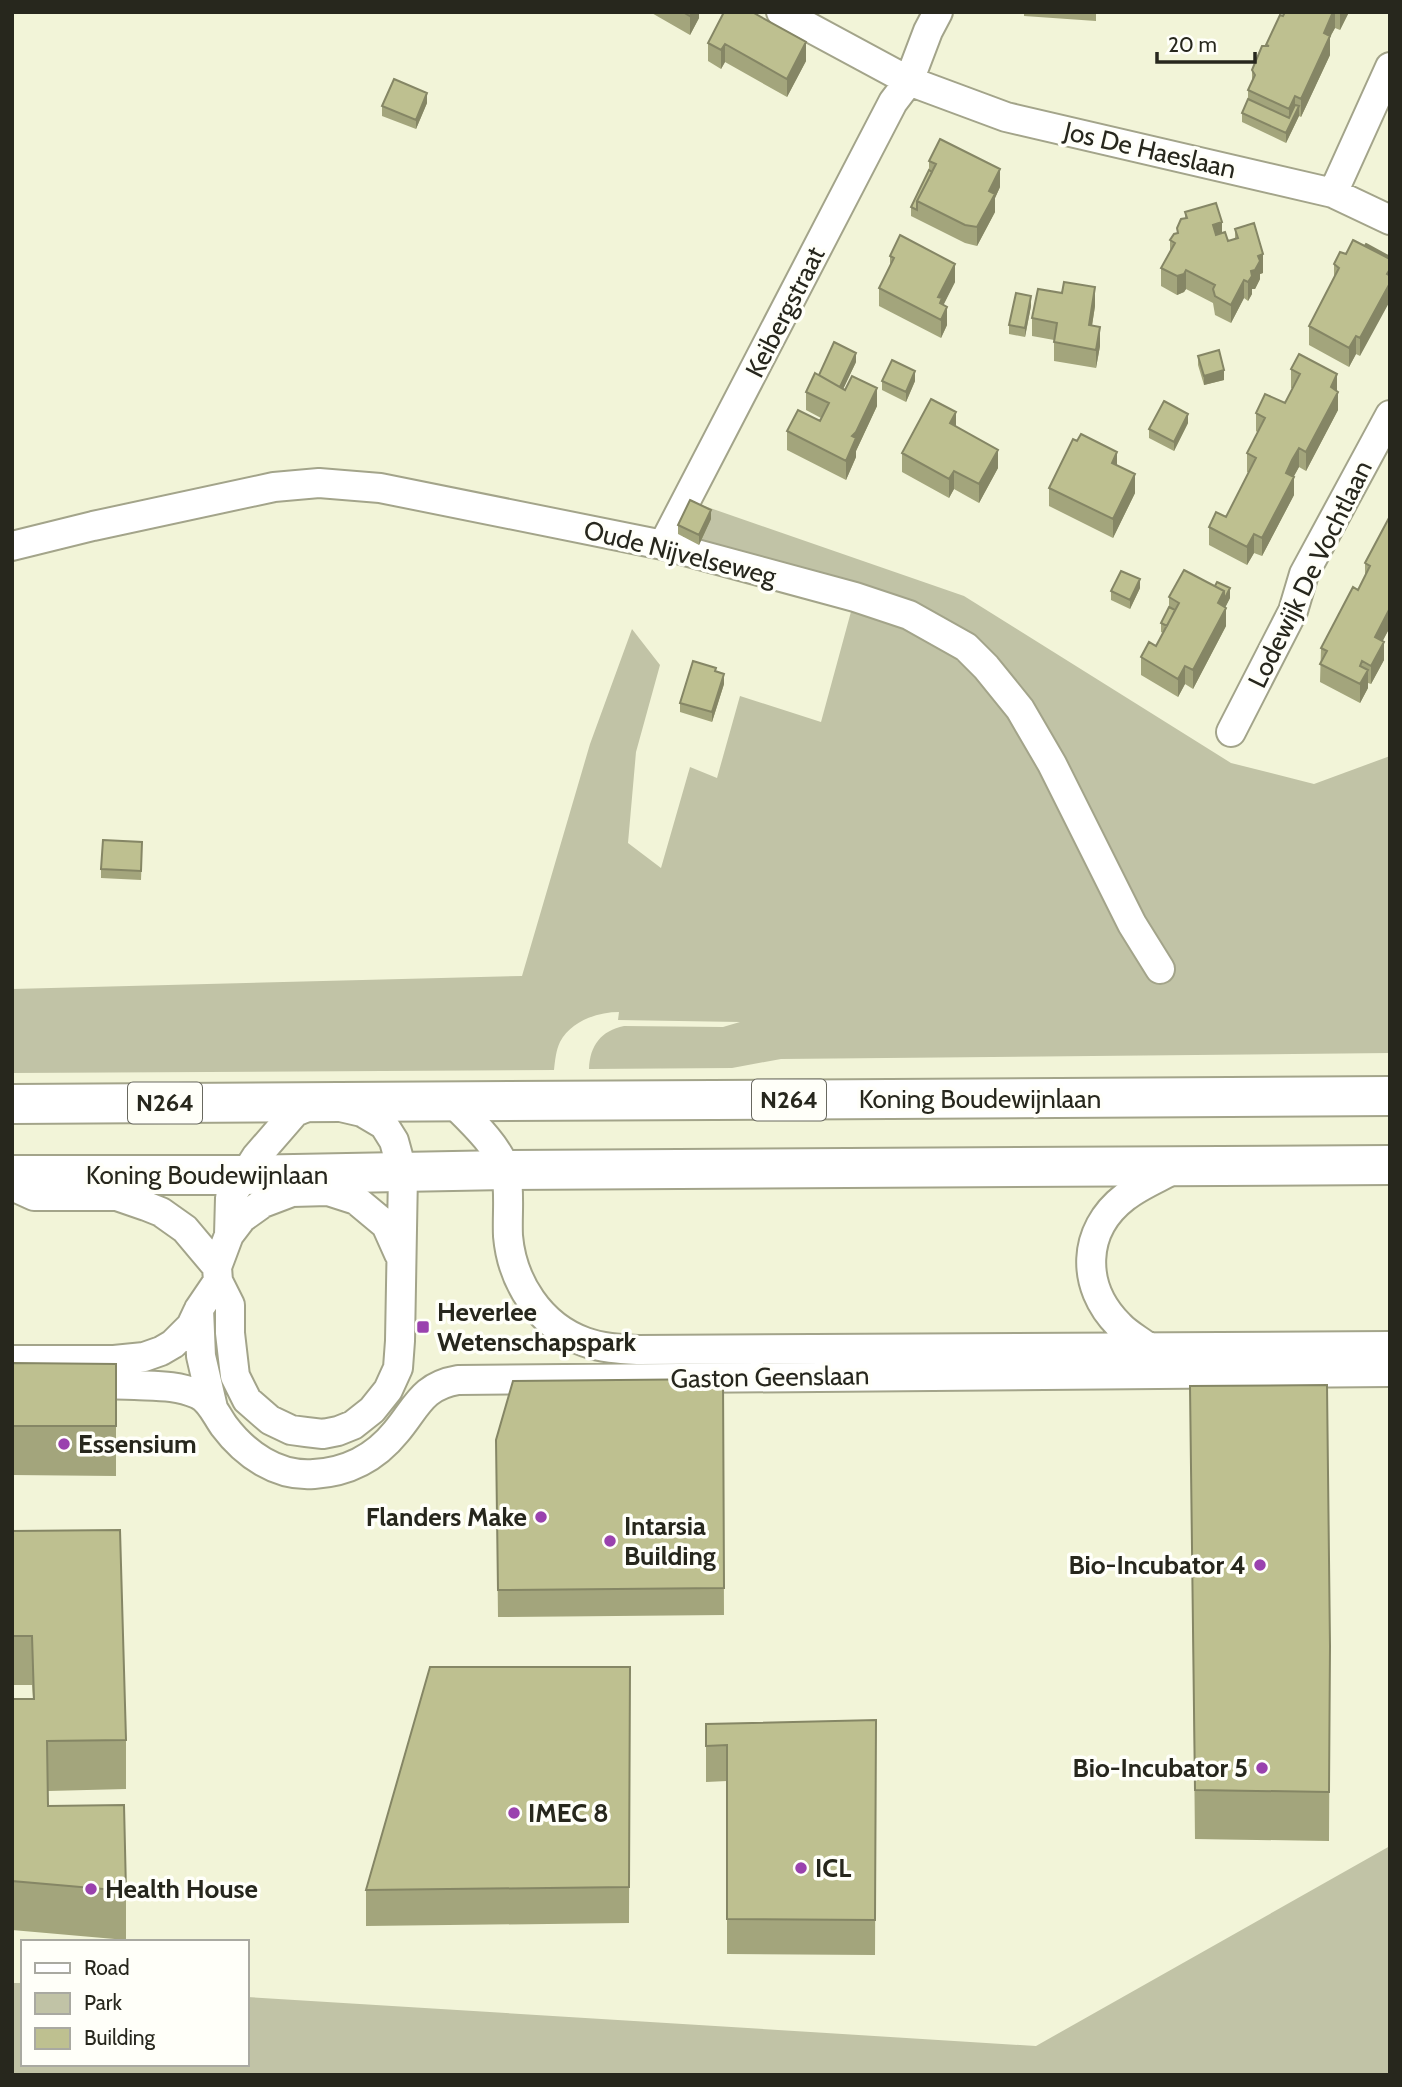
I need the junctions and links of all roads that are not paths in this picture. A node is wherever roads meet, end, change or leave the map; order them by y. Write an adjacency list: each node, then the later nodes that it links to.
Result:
1 (781, 12): 4 (street)
2 (938, 12): 4 (street, Keibergstraat)
3 (1390, 67): 5 (street)
4 (909, 81): 5 (street, Jos De Haeslaan); 8 (street, Keibergstraat)
5 (1333, 193): 6 (street, Jos De Haeslaan)
6 (1390, 219)
7 (1390, 415): 10 (street, Lodewijk De Vochtlaan)
8 (663, 545): 9 (street, Oude Nijvelseweg); 11 (street, Oude Nijvelseweg)
9 (12, 546)
10 (1231, 732)
11 (1160, 970)
12 (1390, 1096): 13 (highway, Koning Boudewijnlaan / N264)
13 (451, 1101): 14 (highway, Koning Boudewijnlaan / N264); 18 (street, Gaston Geenslaan)
14 (319, 1102): 15 (highway, Koning Boudewijnlaan / N264); 19 (street, Koning Boudewijnlaan); 21 (street)
15 (12, 1104)
16 (1390, 1165): 17 (highway, Koning Boudewijnlaan)
17 (1180, 1166): 18 (highway, Koning Boudewijnlaan); 28 (street, Koning Boudewijnlaan)
18 (506, 1170): 19 (highway, Koning Boudewijnlaan); 28 (street, Gaston Geenslaan)
19 (403, 1174): 21 (highway, Koning Boudewijnlaan); 24 (street)
20 (12, 1175): 21 (highway, Koning Boudewijnlaan)
21 (243, 1175): 23 (street)
22 (12, 1186): 25 (street)
23 (229, 1236): 24 (street); 25 (street)
24 (400, 1256): 25 (street)
25 (218, 1274): 26 (street)
26 (199, 1309): 29 (street); 32 (street, Gaston Geenslaan)
27 (1390, 1346): 28 (street, Gaston Geenslaan)
28 (1149, 1348)
29 (12, 1360)
30 (1390, 1372): 32 (street, Gaston Geenslaan)
31 (12, 1385): 32 (street, Gaston Geenslaan)
32 (213, 1408)

